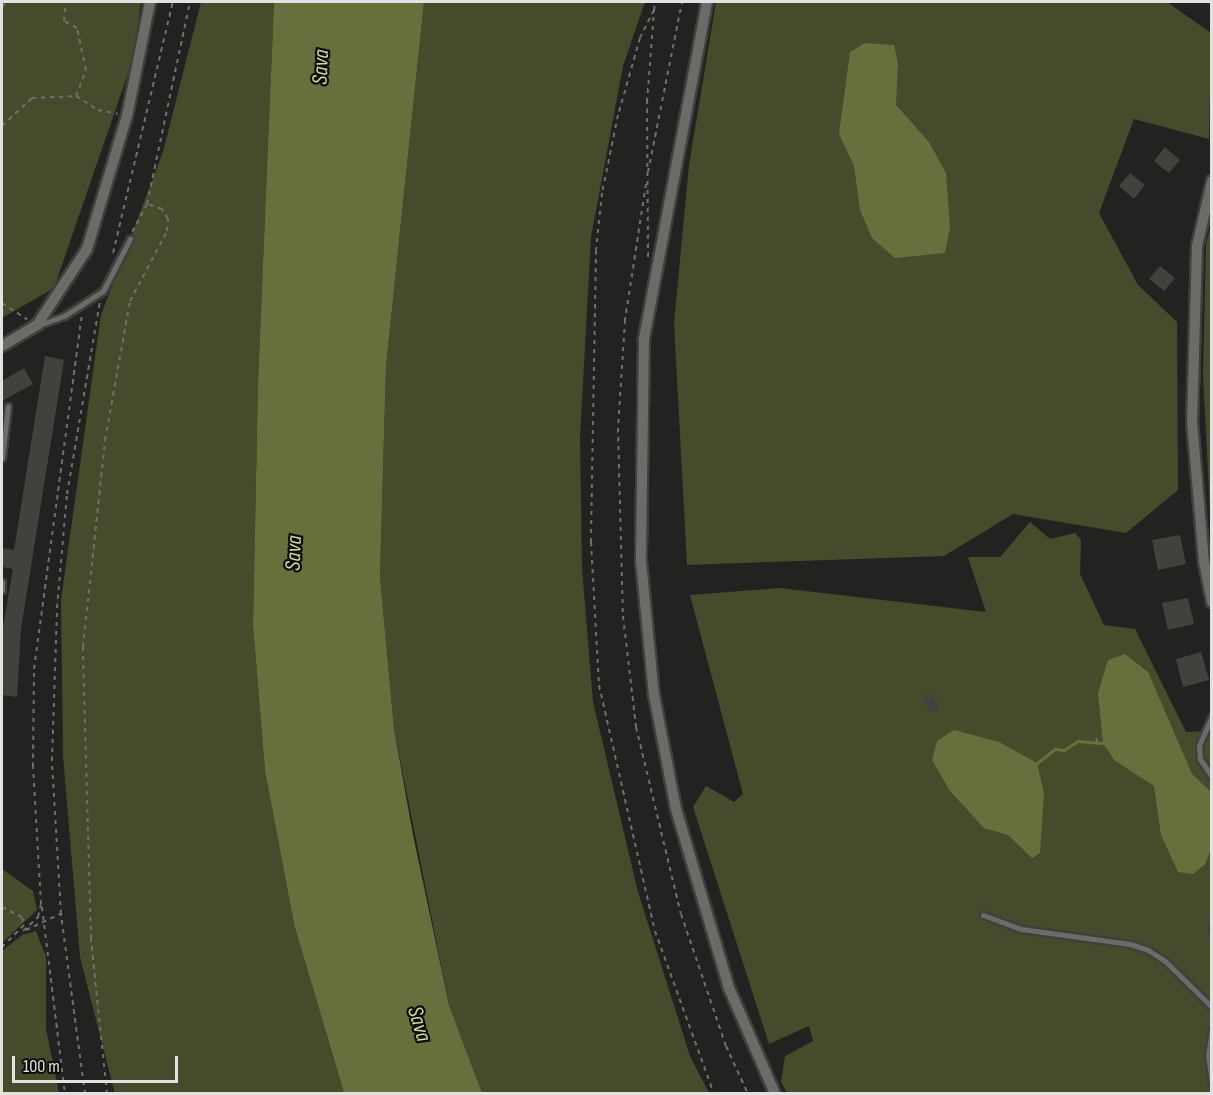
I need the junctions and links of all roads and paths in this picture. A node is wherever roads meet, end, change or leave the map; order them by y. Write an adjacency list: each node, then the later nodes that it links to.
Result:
1 (7, 2): 8 (path)
2 (66, 2): 10 (path)
3 (150, 2): 11 (street)
4 (173, 2): 16 (path)
5 (190, 2): 14 (path)
6 (655, 2): 9 (path)
7 (707, 2): 49 (street)
8 (2, 7)
9 (654, 10): 17 (path); 48 (path)
10 (76, 96): 11 (path); 12 (path)
11 (127, 116): 21 (street)
12 (2, 126)
13 (1212, 182): 27 (street)
14 (147, 204): 15 (path); 47 (path)
15 (130, 238): 18 (lane)
16 (112, 259)
17 (648, 265)
18 (103, 291): 20 (lane); 36 (path)
19 (2, 303): 21 (path)
20 (83, 304): 21 (lane); 34 (path)
21 (37, 325): 22 (street)
22 (2, 346)
23 (8, 406): 24 (lane)
24 (2, 458)
25 (2, 582): 26 (lane)
26 (2, 590)
27 (1212, 602)
28 (1212, 716): 31 (lane)
29 (1096, 738): 30 (path)
30 (1099, 747)
31 (1206, 772): 32 (lane); 33 (lane)
32 (1212, 777)
33 (1212, 782)
34 (41, 904): 38 (path); 39 (path)
35 (2, 907): 39 (path)
36 (61, 914): 38 (path); 46 (path)
37 (982, 915): 41 (lane)
38 (44, 922): 39 (path); 45 (path)
39 (23, 931): 40 (path)
40 (2, 947)
41 (1212, 1007)
42 (1212, 1030): 43 (lane)
43 (1211, 1042): 44 (lane)
44 (1212, 1084)
45 (65, 1094)
46 (85, 1094)
47 (107, 1094)
48 (714, 1094)
49 (775, 1094)

